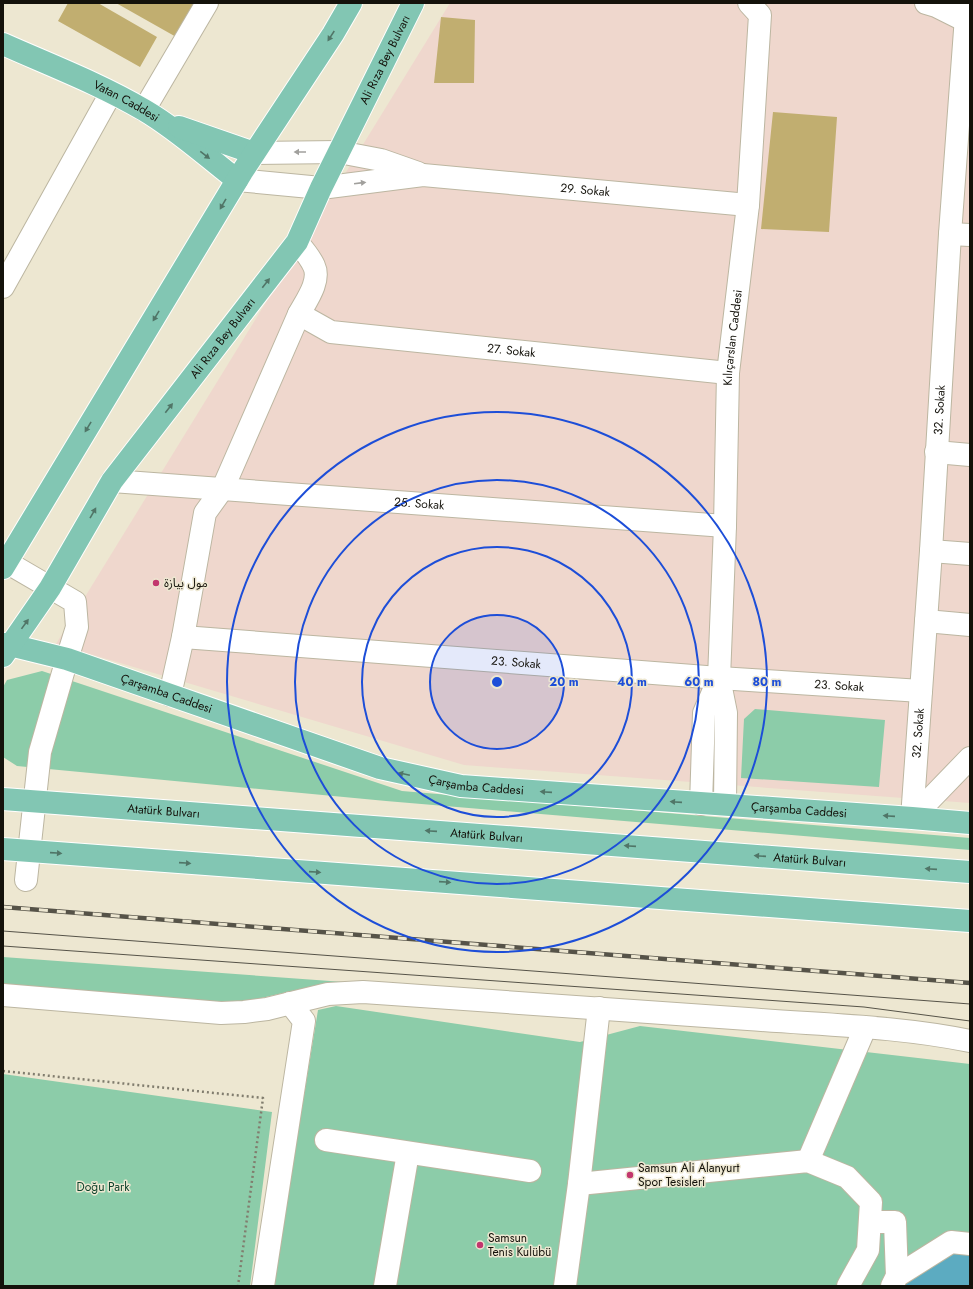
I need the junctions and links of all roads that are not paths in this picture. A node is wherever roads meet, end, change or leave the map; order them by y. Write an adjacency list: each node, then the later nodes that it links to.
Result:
1 (207, 3): 9 (street)
2 (352, 3): 12 (main road, one-way to 12)
3 (413, 3): 11 (main road, Ali Rıza Bey Bulvarı)
4 (926, 3): 6 (street)
5 (760, 7): 16 (street, Kılıçarslan Caddesi)
6 (968, 15): 17 (street, 32. Sokak)
7 (3, 44): 8 (main road, Vatan Caddesi)
8 (111, 92): 9 (main road, Vatan Caddesi); 19 (street)
9 (144, 110): 10 (main road, Vatan Caddesi)
10 (163, 122): 12 (main road); 14 (main road, Vatan Caddesi, one-way to 14)
11 (339, 152): 12 (street, one-way to 12); 13 (street); 15 (main road, Ali Rıza Bey Bulvarı)
12 (254, 153): 14 (main road)
13 (423, 175): 15 (street, one-way to 13); 16 (street, 29. Sokak)
14 (237, 180): 15 (street); 29 (main road, one-way to 29)
15 (321, 188): 18 (main road, Ali Rıza Bey Bulvarı)
16 (748, 204): 21 (street, Kılıçarslan Caddesi)
17 (960, 235): 22 (street, 32. Sokak)
18 (297, 242): 20 (street); 24 (main road, Ali Rıza Bey Bulvarı, one-way to 18)
19 (3, 287)
20 (299, 314): 21 (street, 27. Sokak); 25 (street)
21 (728, 373): 26 (street, Kılıçarslan Caddesi)
22 (936, 452): 23 (street); 27 (street, 32. Sokak)
23 (970, 455)
24 (112, 481): 25 (street, 25. Sokak); 30 (main road, Ali Rıza Bey Bulvarı, one-way to 24)
25 (223, 488): 26 (street, 25. Sokak); 33 (street)
26 (725, 526): 36 (street, Kılıçarslan Caddesi)
27 (931, 551): 28 (street); 31 (street, 32. Sokak)
28 (970, 554)
29 (4, 563): 30 (street)
30 (50, 588): 34 (main road, Ali Rıza Bey Bulvarı, one-way to 30); 35 (street)
31 (926, 621): 32 (street); 37 (street, 32. Sokak)
32 (970, 625)
33 (183, 637): 36 (street, 23. Sokak); 38 (street)
34 (5, 648): 35 (main road, Çarşamba Caddesi)
35 (67, 659): 38 (main road, Çarşamba Caddesi); 41 (street)
36 (719, 678): 37 (street, 23. Sokak); 42 (street, Kılıçarslan Caddesi); 43 (street, Kılıçarslan Caddesi)
37 (921, 691): 44 (street, 32. Sokak)
38 (170, 695): 42 (main road, Çarşamba Caddesi, one-way to 38)
39 (970, 758): 44 (street)
40 (3, 782): 41 (main road)
41 (18, 800): 47 (street); 48 (main road, Atatürk Bulvarı, one-way to 41)
42 (701, 804): 43 (main road, Çarşamba Caddesi)
43 (724, 804): 44 (main road, Çarşamba Caddesi, one-way to 43)
44 (912, 818): 45 (main road, Çarşamba Caddesi)
45 (970, 823)
46 (3, 849): 47 (main road)
47 (29, 851): 49 (street); 50 (main road, one-way to 50)
48 (970, 872)
49 (26, 880)
50 (970, 921)
51 (3, 995): 52 (street)
52 (290, 1003): 53 (street); 64 (street)
53 (599, 1008): 54 (street); 60 (street)
54 (865, 1028): 55 (street); 58 (street)
55 (970, 1041)
56 (326, 1140): 57 (street)
57 (408, 1153): 59 (street); 65 (street)
58 (808, 1161): 60 (street); 61 (street)
59 (530, 1171)
60 (579, 1184): 66 (street)
61 (870, 1222): 63 (street); 67 (street)
62 (970, 1244): 63 (street)
63 (894, 1281)
64 (263, 1286)
65 (385, 1286)
66 (565, 1286)
67 (848, 1286)

